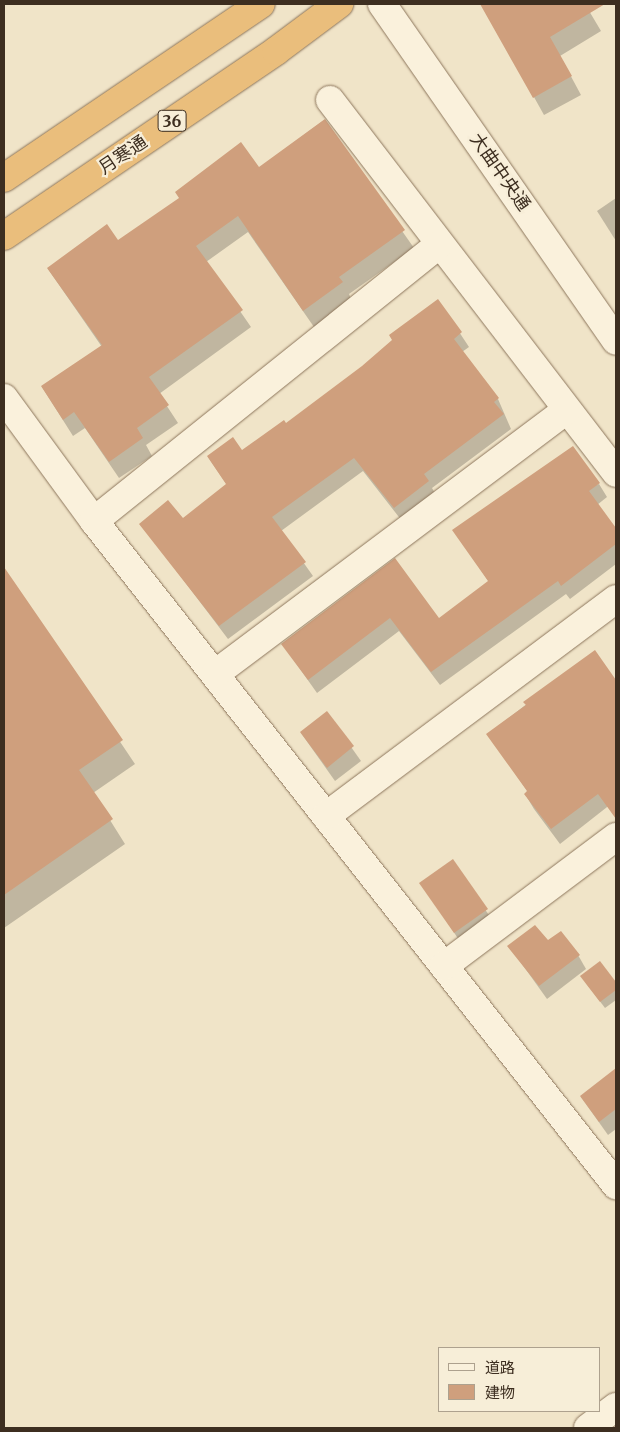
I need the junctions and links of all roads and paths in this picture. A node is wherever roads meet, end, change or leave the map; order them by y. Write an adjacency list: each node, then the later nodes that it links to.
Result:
1 (261, 4): 5 (highway)
2 (339, 4): 6 (highway, 月寒通 / 36)
3 (382, 4): 8 (street, 大曲中央通)
4 (330, 100): 7 (street)
5 (4, 178)
6 (4, 236)
7 (439, 246): 10 (street); 12 (street)
8 (616, 341)
9 (4, 398): 12 (street)
10 (566, 410): 11 (street); 14 (street)
11 (616, 473)
12 (94, 522): 14 (street)
13 (616, 599): 15 (street)
14 (215, 674): 15 (street)
15 (326, 816): 17 (street)
16 (616, 837): 17 (street)
17 (444, 966): 18 (street)
18 (611, 1170)
19 (616, 1407): 20 (street)
20 (588, 1428)

